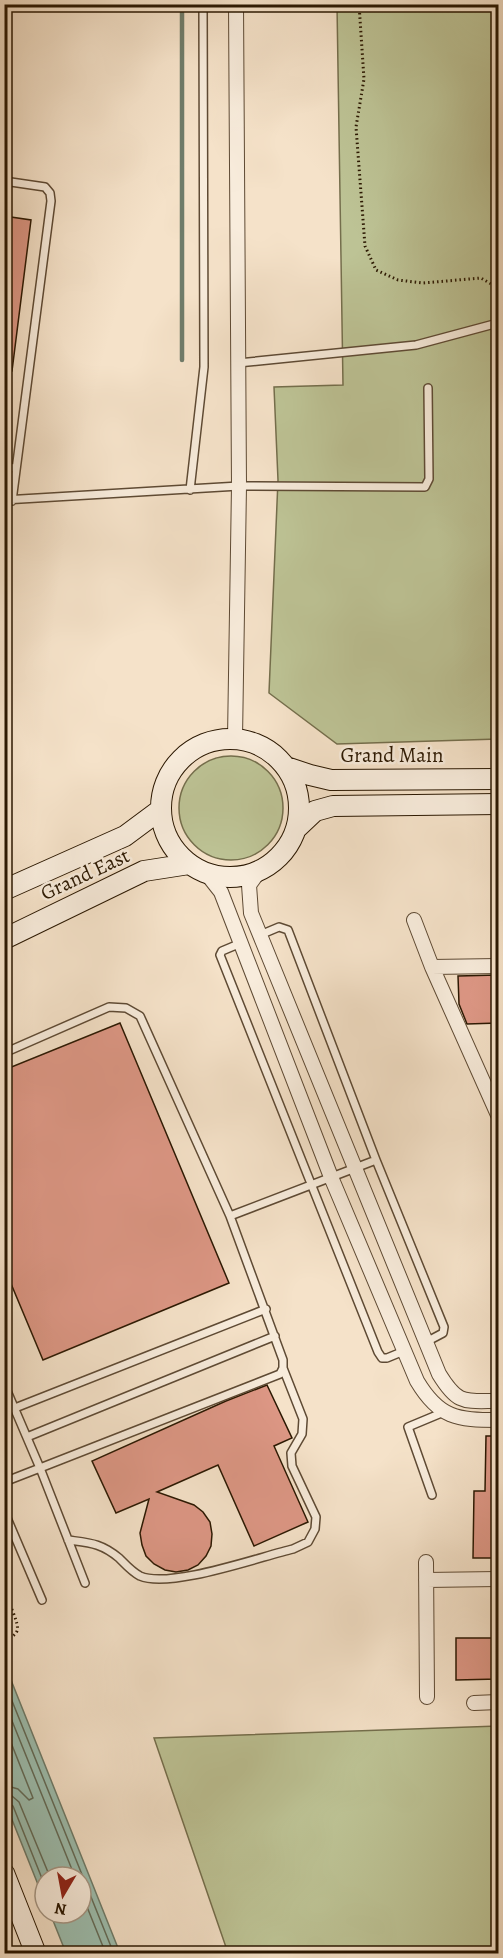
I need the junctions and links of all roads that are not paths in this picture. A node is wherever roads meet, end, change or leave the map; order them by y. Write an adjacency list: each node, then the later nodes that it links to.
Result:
1 (203, 4): 10 (lane)
2 (236, 4): 5 (street)
3 (4, 181): 8 (lane)
4 (498, 323): 5 (lane)
5 (238, 363): 9 (street)
6 (428, 388): 9 (lane)
7 (4, 467): 8 (lane)
8 (16, 468): 11 (lane)
9 (239, 486): 10 (lane); 12 (street)
10 (190, 490): 11 (lane)
11 (8, 501)
12 (236, 738): 13 (street); 16 (street)
13 (286, 767): 14 (street, Grand Main); 17 (street)
14 (498, 779)
15 (498, 804): 17 (street)
16 (160, 810): 18 (street); 20 (street, Grand East)
17 (297, 828): 19 (street)
18 (198, 868): 19 (street); 23 (street, Grand East); 24 (street)
19 (260, 870): 22 (street)
20 (4, 890)
21 (414, 920): 26 (street)
22 (260, 935): 29 (lane); 30 (street)
23 (5, 937)
24 (241, 943): 31 (street); 32 (lane)
25 (498, 966): 26 (street)
26 (432, 967): 28 (street)
27 (4, 1053): 33 (lane)
28 (498, 1115)
29 (376, 1160): 30 (lane); 36 (lane)
30 (354, 1168): 31 (lane); 36 (street)
31 (331, 1176): 32 (lane); 37 (street)
32 (311, 1184): 33 (lane); 37 (lane)
33 (230, 1216): 34 (lane)
34 (266, 1310): 35 (lane); 42 (lane)
35 (275, 1336): 38 (lane); 45 (lane)
36 (426, 1342): 37 (street); 40 (street)
37 (404, 1351): 43 (street)
38 (283, 1368): 46 (lane); 50 (lane)
39 (4, 1384): 42 (lane)
40 (456, 1396): 41 (street); 43 (street)
41 (498, 1401)
42 (15, 1408): 45 (lane)
43 (444, 1412): 44 (street); 48 (lane)
44 (498, 1420)
45 (27, 1437): 46 (lane)
46 (40, 1468): 47 (lane); 50 (lane)
47 (4, 1482)
48 (432, 1495)
49 (4, 1511): 55 (lane)
50 (68, 1540): 54 (lane)
51 (426, 1562): 53 (street)
52 (498, 1579): 53 (street)
53 (426, 1580): 56 (street)
54 (84, 1583)
55 (42, 1600)
56 (427, 1697)
57 (498, 1702): 58 (street)
58 (474, 1703)
59 (4, 1874): 60 (street)
60 (36, 1953)

